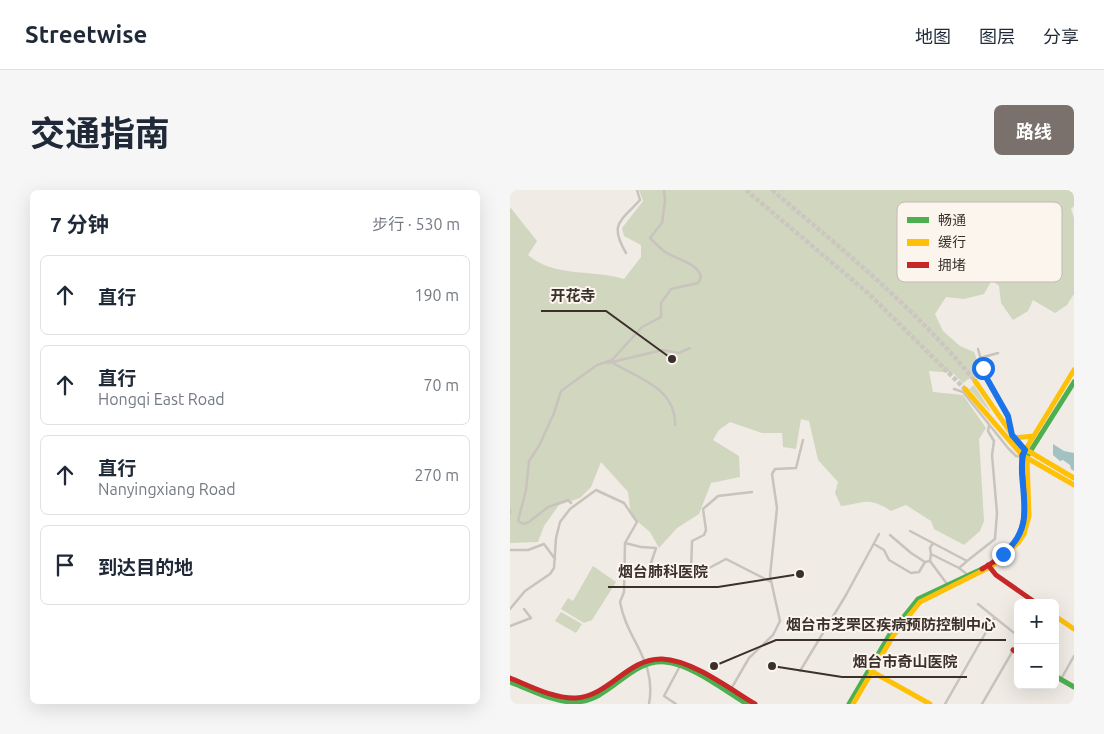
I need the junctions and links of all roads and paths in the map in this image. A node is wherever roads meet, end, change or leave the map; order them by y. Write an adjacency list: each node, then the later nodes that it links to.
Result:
1 (637, 190): 3 (street)
2 (664, 190): 8 (street)
3 (626, 254)
4 (690, 348): 9 (street)
5 (978, 349): 7 (street)
6 (998, 353): 7 (street)
7 (980, 358): 18 (street)
8 (606, 363): 9 (street); 24 (street)
9 (613, 363): 15 (street)
10 (1074, 370): 17 (main road)
11 (975, 381): 18 (main road)
12 (1074, 382): 20 (main road)
13 (954, 389): 16 (street)
14 (965, 389): 20 (main road)
15 (675, 425)
16 (989, 426): 20 (street); 29 (street)
17 (1034, 436): 18 (main road); 20 (main road)
18 (1013, 437): 20 (main road)
19 (803, 440): 41 (street)
20 (1026, 454): 21 (main road); 22 (main road); 38 (main road)
21 (1074, 478)
22 (1074, 485)
23 (752, 492): 41 (street)
24 (572, 504): 28 (street); 33 (street)
25 (910, 531): 29 (street)
26 (879, 534): 30 (street)
27 (890, 535): 35 (street)
28 (625, 543): 37 (street); 54 (street)
29 (933, 543): 32 (street)
30 (873, 544): 35 (street); 56 (street)
31 (510, 550): 33 (street)
32 (931, 554): 34 (street); 39 (street)
33 (555, 559): 45 (street)
34 (930, 561): 35 (street); 42 (street)
35 (925, 562)
36 (966, 562): 39 (street)
37 (652, 563)
38 (988, 565): 40 (main road); 42 (main road); 43 (main road)
39 (959, 568): 40 (street)
40 (968, 575): 42 (main road)
41 (771, 582): 62 (street)
42 (949, 586): 57 (main road)
43 (1030, 599)
44 (978, 604): 47 (street)
45 (510, 609)
46 (524, 609): 49 (street)
47 (994, 618): 51 (street); 69 (street)
48 (1059, 619): 50 (main road)
49 (510, 626)
50 (1074, 629)
51 (1014, 633)
52 (1014, 654): 70 (street)
53 (1074, 656): 58 (street)
54 (647, 663): 55 (main road); 60 (main road); 62 (main road); 63 (street)
55 (680, 666): 64 (street); 65 (main road)
56 (800, 671)
57 (871, 672): 67 (main road); 68 (main road)
58 (1059, 676)
59 (1059, 678): 61 (main road)
60 (510, 680)
61 (1074, 687)
62 (730, 690): 66 (main road)
63 (649, 704)
64 (676, 704)
65 (747, 704)
66 (755, 704)
67 (851, 704)
68 (930, 704)
69 (945, 704)
70 (982, 704)

